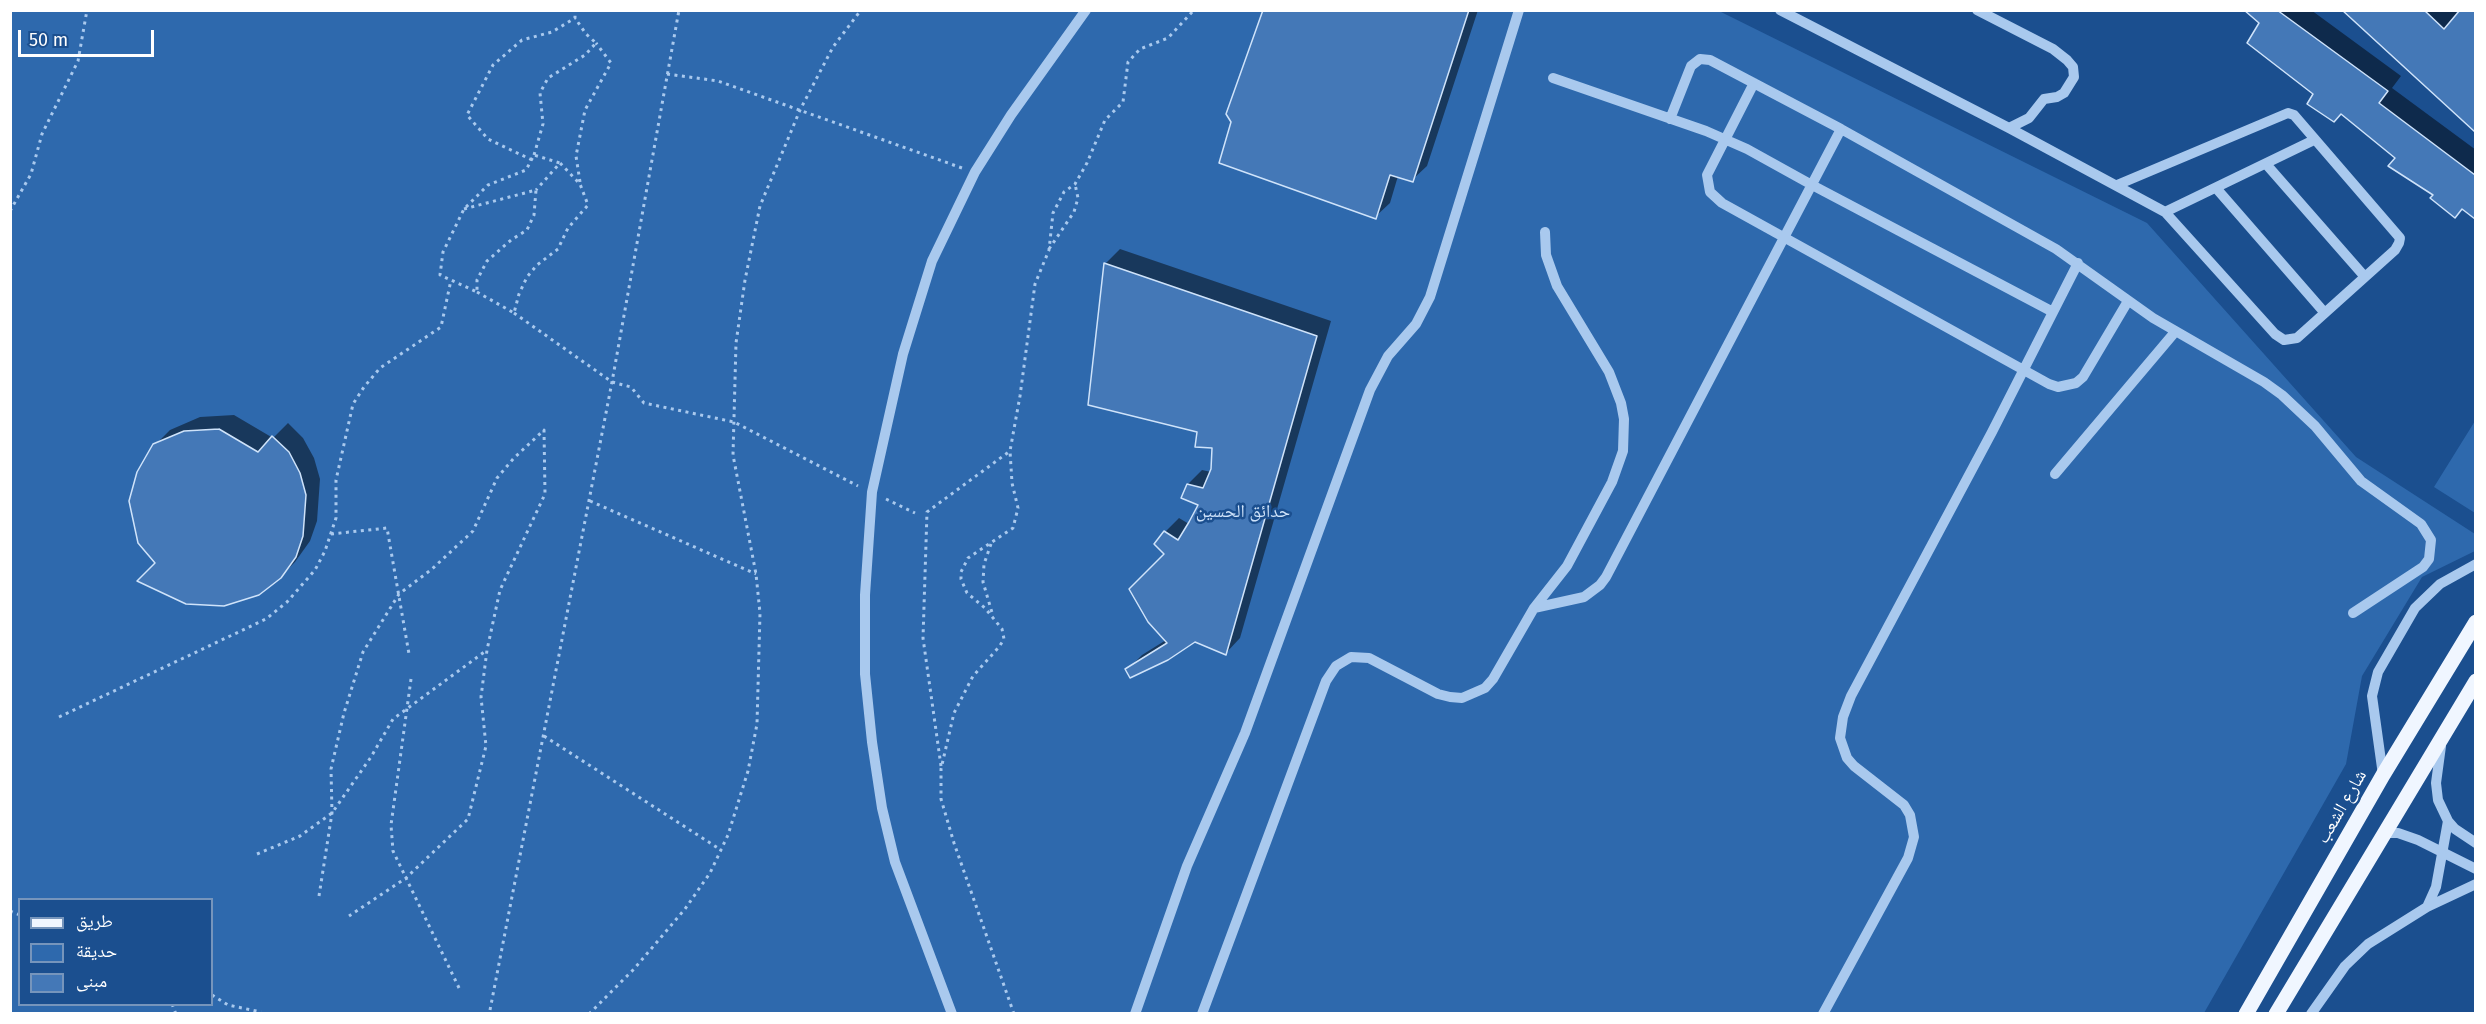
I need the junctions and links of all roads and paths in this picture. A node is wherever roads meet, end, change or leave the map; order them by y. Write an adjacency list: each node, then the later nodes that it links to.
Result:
1 (87, 10): 33 (path)
2 (575, 10): 10 (path)
3 (679, 10): 12 (path)
4 (861, 10): 15 (path)
5 (1086, 10): 25 (street)
6 (1194, 10): 27 (path)
7 (1519, 10): 96 (street)
8 (1780, 10): 17 (street)
9 (1977, 10): 17 (street)
10 (575, 18): 11 (path); 22 (path)
11 (596, 43): 21 (path); 26 (path)
12 (668, 74): 15 (path); 48 (path)
13 (1552, 78): 16 (street)
14 (1755, 83): 16 (street); 18 (street); 19 (street)
15 (800, 110): 25 (path); 49 (path)
16 (1670, 119): 19 (street)
17 (2009, 128): 29 (street)
18 (1841, 129): 28 (street); 38 (street)
19 (1724, 138): 28 (street); 36 (street)
20 (2314, 140): 24 (street); 29 (street); 39 (street)
21 (534, 154): 22 (path); 23 (path)
22 (532, 160): 32 (path)
23 (560, 164): 26 (path); 31 (path)
24 (2266, 164): 30 (street); 39 (street)
25 (975, 172): 52 (street)
26 (580, 184): 45 (path)
27 (1075, 184): 37 (path); 37 (path)
28 (1812, 185): 36 (street); 43 (street)
29 (2117, 185): 34 (street)
30 (2216, 188): 34 (street); 44 (street)
31 (536, 190): 32 (path); 41 (path)
32 (464, 209): 40 (path)
33 (10, 211)
34 (2165, 212): 44 (street)
35 (1545, 232): 60 (street)
36 (1784, 238): 47 (street); 60 (street)
37 (1049, 250): 50 (path)
38 (2078, 263): 42 (street); 43 (street)
39 (2365, 277): 44 (street)
40 (452, 280): 41 (path); 55 (path)
41 (477, 292): 45 (path)
42 (2128, 301): 46 (street); 47 (street)
43 (2053, 312): 47 (street)
44 (2324, 312)
45 (514, 314): 48 (path)
46 (2175, 332): 51 (street); 61 (street)
47 (2024, 370): 98 (street)
48 (612, 382): 49 (path); 53 (path)
49 (734, 422): 52 (path); 58 (path)
50 (1010, 451): 56 (path); 72 (path)
51 (2055, 474)
52 (872, 492): 54 (path); 94 (street)
53 (589, 501): 58 (path); 71 (path)
54 (915, 513)
55 (331, 534): 59 (path); 69 (path)
56 (992, 542): 62 (path); 62 (path)
57 (2475, 564): 73 (street)
58 (756, 573): 78 (path)
59 (399, 594): 64 (path); 65 (path); 74 (path)
60 (1534, 608): 97 (street)
61 (2353, 613)
62 (994, 620): 72 (path)
63 (2475, 622): 73 (main road, شارع الشعب)
64 (487, 650): 68 (path); 82 (path)
65 (409, 654)
66 (411, 679): 68 (path)
67 (2475, 681): 70 (main road)
68 (407, 708): 74 (path); 82 (path)
69 (59, 717)
70 (2443, 734): 75 (street); 76 (main road)
71 (544, 736): 78 (path); 91 (path)
72 (941, 770): 95 (path)
73 (2383, 775): 87 (main road, شارع الشعب)
74 (332, 813): 80 (path); 84 (path)
75 (2448, 821): 77 (street); 79 (street)
76 (2385, 833): 79 (street); 88 (main road)
77 (2475, 843)
78 (721, 850): 93 (path)
79 (2442, 852): 81 (street); 85 (street)
80 (256, 854)
81 (2475, 869)
82 (406, 878): 86 (path); 89 (path)
83 (2475, 884): 85 (street)
84 (319, 896)
85 (2427, 906): 101 (street)
86 (349, 916)
87 (2277, 960): 88 (main road); 99 (main road, شارع الشعب)
88 (2300, 975): 100 (main road)
89 (460, 990)
90 (213, 996): 92 (path)
91 (490, 1010)
92 (261, 1012)
93 (589, 1014)
94 (952, 1014)
95 (1014, 1014)
96 (1136, 1014)
97 (1202, 1014)
98 (1823, 1014)
99 (2246, 1014)
100 (2276, 1014)
101 (2311, 1014)

